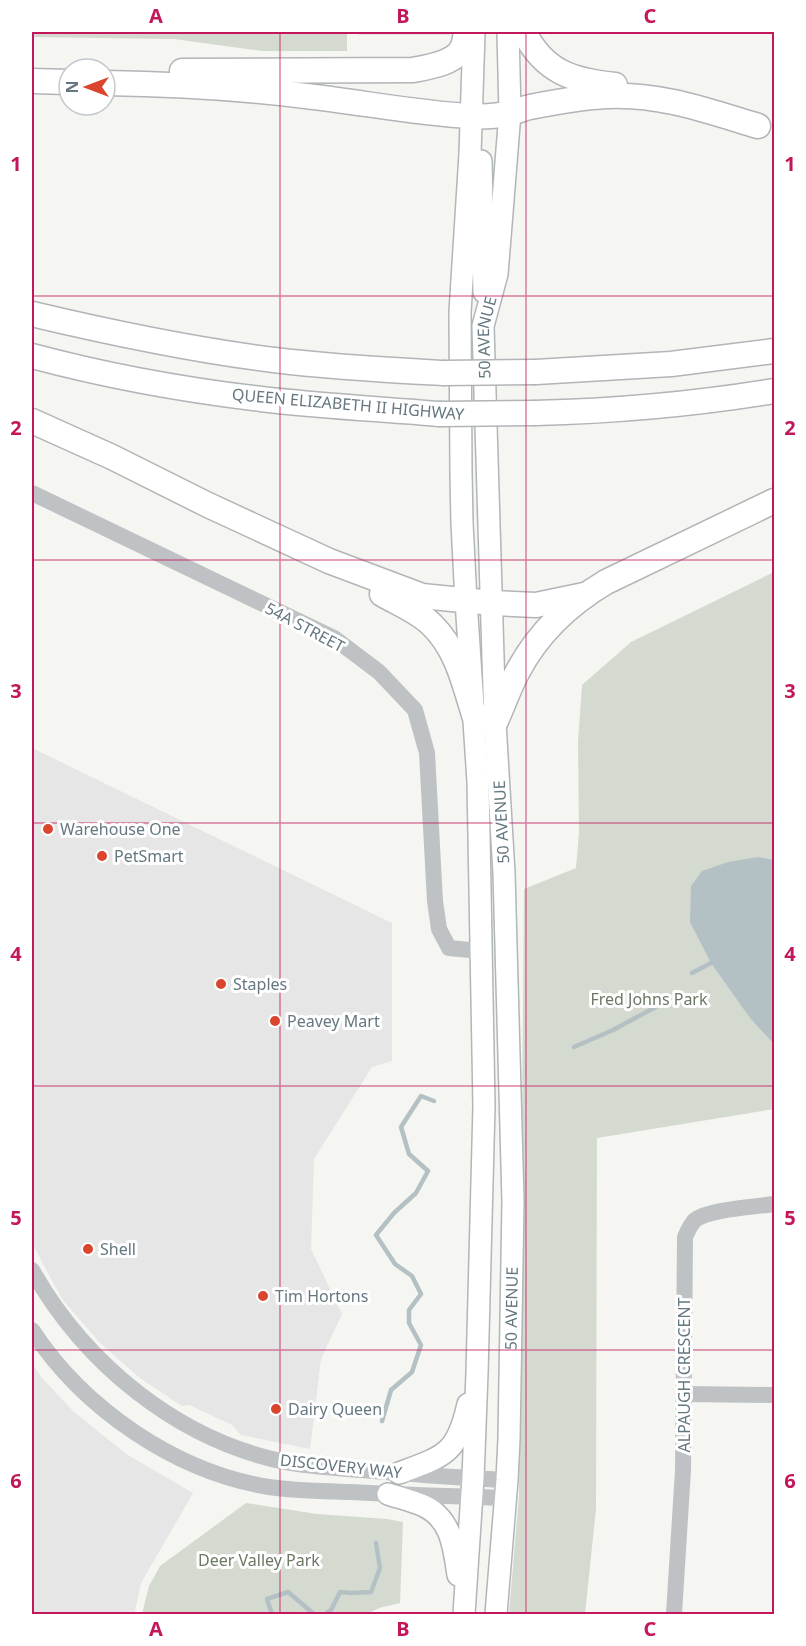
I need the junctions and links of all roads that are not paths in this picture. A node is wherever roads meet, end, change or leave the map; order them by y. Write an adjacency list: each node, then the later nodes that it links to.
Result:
1 (466, 32): 7 (highway)
2 (474, 32): 12 (main road, 50 AVENUE)
3 (508, 32): 11 (main road, 50 AVENUE)
4 (524, 32): 13 (highway)
5 (32, 71): 6 (highway)
6 (57, 71)
7 (117, 71)
8 (32, 81): 9 (highway)
9 (57, 82)
10 (117, 82): 12 (highway)
11 (510, 113): 12 (highway); 13 (highway); 15 (main road, 50 AVENUE)
12 (471, 116): 15 (main road); 20 (main road, 50 AVENUE)
13 (766, 129)
14 (32, 314): 16 (highway, bridge)
15 (483, 326): 26 (main road, 50 AVENUE)
16 (774, 351)
17 (32, 356): 18 (highway, QUEEN ELIZABETH II HIGHWAY, bridge)
18 (774, 392)
19 (32, 421): 23 (highway)
20 (461, 473): 25 (main road, 50 AVENUE); 26 (main road)
21 (32, 494): 28 (street, 54A STREET)
22 (774, 501): 24 (highway)
23 (329, 561): 25 (highway); 27 (highway)
24 (584, 595): 26 (highway); 27 (highway)
25 (466, 601): 26 (highway); 27 (main road, 50 AVENUE)
26 (492, 603): 27 (main road, 50 AVENUE)
27 (484, 719): 28 (main road, 50 AVENUE); 37 (main road, 50 AVENUE)
28 (480, 951): 32 (main road, 50 AVENUE)
29 (774, 1204): 33 (street, ALPAUGH CRESCENT)
30 (32, 1270): 35 (street, DISCOVERY WAY)
31 (32, 1330): 38 (street, DISCOVERY WAY)
32 (478, 1338): 35 (main road); 36 (main road, 50 AVENUE)
33 (684, 1394): 34 (street); 41 (street, ALPAUGH CRESCENT)
34 (774, 1395)
35 (399, 1473): 36 (street, DISCOVERY WAY)
36 (472, 1487): 37 (street, DISCOVERY WAY); 38 (street, DISCOVERY WAY); 39 (main road, 50 AVENUE)
37 (507, 1489): 40 (main road, 50 AVENUE)
38 (388, 1494): 39 (main road)
39 (464, 1611)
40 (496, 1614)
41 (674, 1614)

